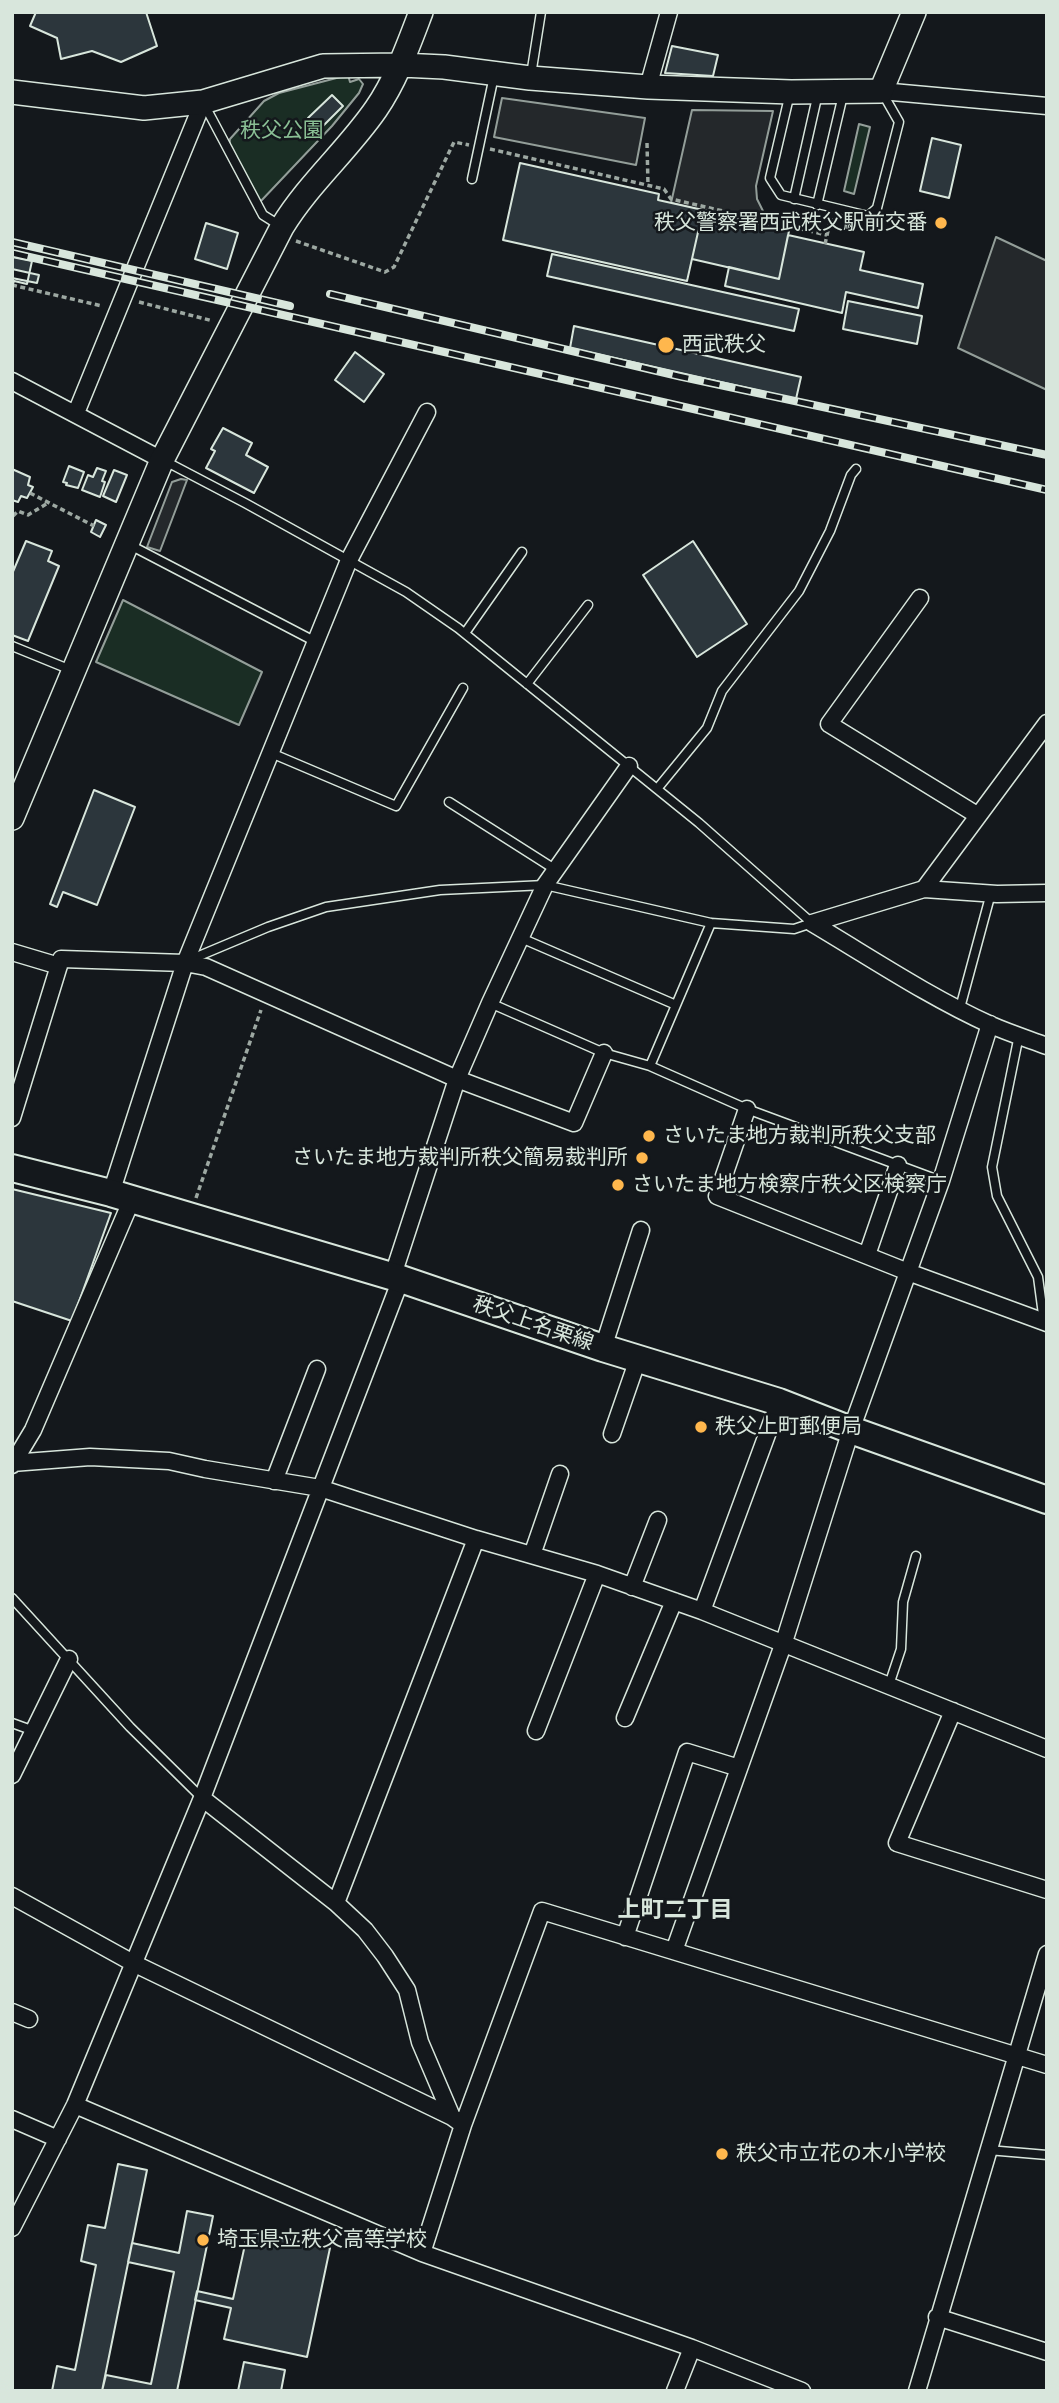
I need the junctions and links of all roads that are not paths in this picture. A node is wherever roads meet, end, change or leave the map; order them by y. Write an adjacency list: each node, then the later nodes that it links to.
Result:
1 (421, 12): 5 (street)
2 (541, 12): 7 (lane)
3 (669, 12): 8 (street)
4 (914, 12): 9 (street)
5 (401, 65): 6 (street); 14 (street); 19 (street)
6 (494, 73): 7 (street); 16 (lane)
7 (530, 78): 8 (street)
8 (648, 87): 11 (street)
9 (881, 91): 13 (street); 15 (street); 18 (lane)
10 (12, 92): 14 (street)
11 (791, 92): 12 (street); 17 (lane)
12 (819, 92): 13 (street); 17 (lane)
13 (844, 92): 18 (lane)
14 (203, 102): 19 (lane); 22 (street)
15 (1047, 106)
16 (472, 179)
17 (794, 199): 18 (lane)
18 (817, 205)
19 (279, 231): 23 (street)
20 (12, 381): 22 (street)
21 (427, 412): 27 (street)
22 (76, 413): 23 (street)
23 (162, 460): 25 (street); 27 (lane)
24 (856, 469): 39 (lane)
25 (128, 544): 31 (lane); 33 (street)
26 (522, 552): 30 (lane)
27 (349, 560): 30 (lane); 31 (street)
28 (920, 598): 41 (street)
29 (588, 605): 34 (lane)
30 (464, 633): 34 (lane)
31 (316, 642): 37 (street)
32 (12, 646): 33 (lane)
33 (75, 671): 42 (street)
34 (527, 684): 38 (lane)
35 (463, 688): 37 (lane)
36 (1047, 723): 41 (street)
37 (271, 753): 52 (street)
38 (629, 766): 39 (lane); 43 (street)
39 (657, 789): 49 (lane)
40 (449, 802): 43 (lane)
41 (977, 815): 45 (street)
42 (12, 818)
43 (556, 870): 44 (street)
44 (545, 885): 48 (lane); 50 (street); 52 (lane)
45 (924, 889): 46 (street); 49 (street)
46 (991, 893): 47 (street); 56 (lane)
47 (1047, 893)
48 (711, 923): 49 (lane); 55 (lane)
49 (812, 923): 56 (street)
50 (521, 938): 54 (street); 55 (lane)
51 (12, 952): 53 (street)
52 (185, 962): 53 (street); 62 (street); 68 (street)
53 (59, 966): 64 (street)
54 (490, 1003): 60 (lane); 62 (street)
55 (676, 1005): 61 (lane)
56 (960, 1008): 57 (street)
57 (990, 1024): 58 (street); 67 (street)
58 (1019, 1035): 59 (street); 73 (lane)
59 (1047, 1046)
60 (604, 1053): 61 (lane); 62 (street)
61 (650, 1066): 63 (lane)
62 (457, 1079): 72 (street)
63 (747, 1109): 65 (lane); 70 (street)
64 (12, 1118)
65 (898, 1165): 67 (lane); 70 (street)
66 (12, 1168): 68 (main road, 秩父上名栗線)
67 (941, 1181): 71 (street)
68 (121, 1196): 72 (main road, 秩父上名栗線); 80 (street)
69 (641, 1230): 74 (street)
70 (867, 1255): 71 (street)
71 (908, 1272): 73 (street); 78 (street)
72 (397, 1279): 74 (main road, 秩父上名栗線); 83 (street)
73 (1045, 1323)
74 (603, 1348): 75 (main road, 秩父上名栗線)
75 (638, 1359): 77 (main road, 秩父上名栗線); 79 (street)
76 (317, 1369): 82 (street)
77 (779, 1402): 78 (main road, 秩父上名栗線); 93 (street)
78 (851, 1430): 84 (main road, 秩父上名栗線); 94 (street)
79 (611, 1434)
80 (13, 1464): 82 (street)
81 (560, 1474): 87 (street)
82 (274, 1481): 83 (street)
83 (320, 1488): 86 (street); 105 (street)
84 (1047, 1500)
85 (658, 1520): 90 (street)
86 (476, 1539): 87 (street); 108 (street)
87 (532, 1555): 89 (street)
88 (916, 1556): 96 (lane)
89 (597, 1574): 90 (street); 101 (street)
90 (632, 1587): 92 (street)
91 (12, 1598): 95 (lane)
92 (674, 1601): 93 (street); 98 (street)
93 (702, 1611): 94 (street)
94 (784, 1642): 96 (street); 103 (street)
95 (69, 1659): 100 (street); 105 (lane)
96 (889, 1685): 97 (street)
97 (953, 1711): 102 (street); 106 (street)
98 (625, 1718)
99 (12, 1723): 100 (lane)
100 (34, 1731): 104 (street)
101 (537, 1731)
102 (1047, 1749)
103 (739, 1769): 109 (street); 110 (street)
104 (12, 1775)
105 (202, 1798): 108 (street); 112 (street)
106 (1047, 1890)
107 (12, 1896): 112 (street)
108 (336, 1903): 119 (street)
109 (625, 1937): 110 (street); 119 (street)
110 (674, 1951): 115 (street)
111 (1047, 1954): 115 (street)
112 (133, 1963): 117 (street); 119 (street)
113 (12, 2012): 114 (street)
114 (29, 2019)
115 (1016, 2056): 116 (street); 121 (street)
116 (1047, 2065)
117 (75, 2105): 120 (street); 124 (street)
118 (12, 2119): 120 (street)
119 (458, 2121): 124 (street)
120 (58, 2139): 123 (street)
121 (988, 2150): 122 (lane); 125 (street)
122 (1047, 2155)
123 (14, 2219)
124 (422, 2253): 126 (street)
125 (937, 2317): 127 (street); 130 (street)
126 (692, 2347): 128 (street); 129 (street)
127 (1047, 2352)
128 (675, 2391)
129 (802, 2391)
130 (917, 2391)

